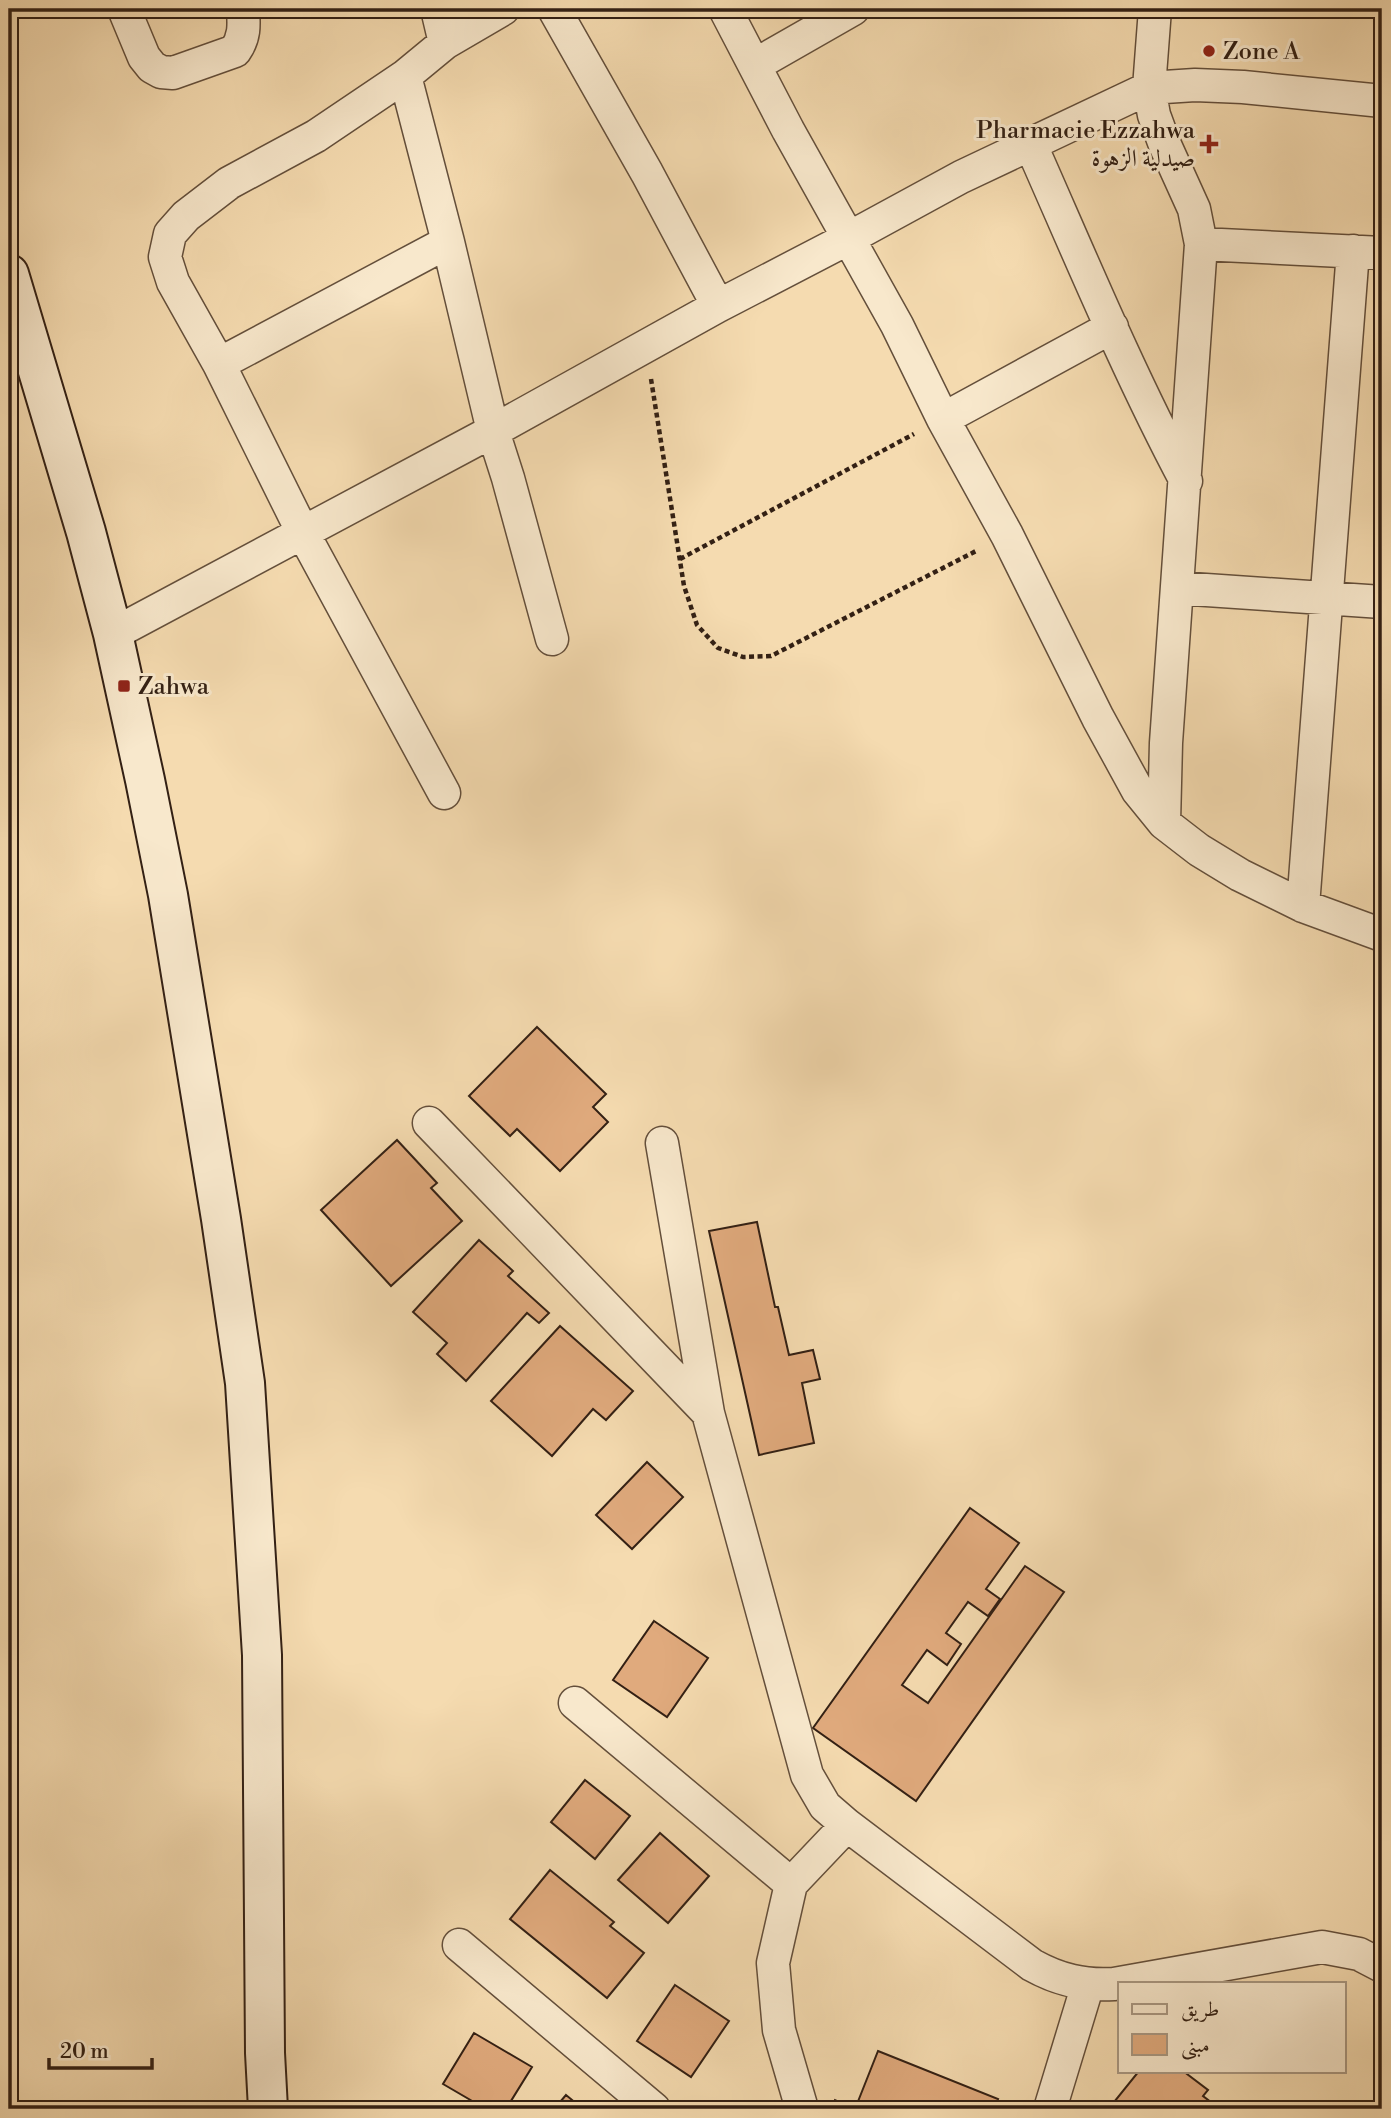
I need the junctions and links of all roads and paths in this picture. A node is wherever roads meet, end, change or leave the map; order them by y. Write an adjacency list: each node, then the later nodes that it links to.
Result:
1 (124, 9): 2 (street)
2 (243, 9)
3 (437, 9): 9 (street)
4 (503, 9): 9 (street)
5 (554, 9): 20 (street)
6 (725, 9): 10 (street)
7 (853, 9): 10 (street)
8 (1154, 9): 12 (street)
9 (445, 43): 11 (street)
10 (755, 65): 15 (street)
11 (405, 76): 16 (street); 23 (street)
12 (1149, 88): 13 (street); 14 (street); 17 (street)
13 (1382, 101)
14 (1030, 143): 15 (street); 21 (street)
15 (849, 238): 20 (street); 24 (street)
16 (448, 242): 23 (street); 25 (street)
17 (1202, 244): 18 (street); 26 (street)
18 (1368, 252): 31 (street)
19 (9, 274): 33 (main road)
20 (718, 306): 22 (street)
21 (1112, 327): 24 (street); 26 (street)
22 (645, 345): 25 (street); 29 (path)
23 (219, 364): 27 (street)
24 (943, 419): 28 (street); 29 (path)
25 (493, 431): 27 (street); 34 (street)
26 (1186, 481): 30 (street)
27 (303, 531): 33 (street); 35 (street)
28 (1007, 535): 29 (path); 36 (street)
29 (680, 559)
30 (1177, 587): 31 (street); 36 (street)
31 (1326, 598): 32 (street); 37 (street)
32 (1382, 602)
33 (113, 634): 50 (main road)
34 (552, 639)
35 (444, 793)
36 (1164, 823): 37 (street)
37 (1303, 906): 38 (street)
38 (1382, 935)
39 (429, 1123): 41 (street)
40 (662, 1143): 41 (street)
41 (708, 1413): 43 (street)
42 (576, 1703): 44 (street)
43 (847, 1825): 44 (street); 49 (street)
44 (791, 1884): 52 (street)
45 (459, 1945): 51 (street)
46 (1382, 1966): 48 (street)
47 (1118, 1982): 49 (street)
48 (1121, 1982)
49 (1088, 1984): 53 (street)
50 (268, 2109)
51 (654, 2109)
52 (802, 2109)
53 (1050, 2109)

